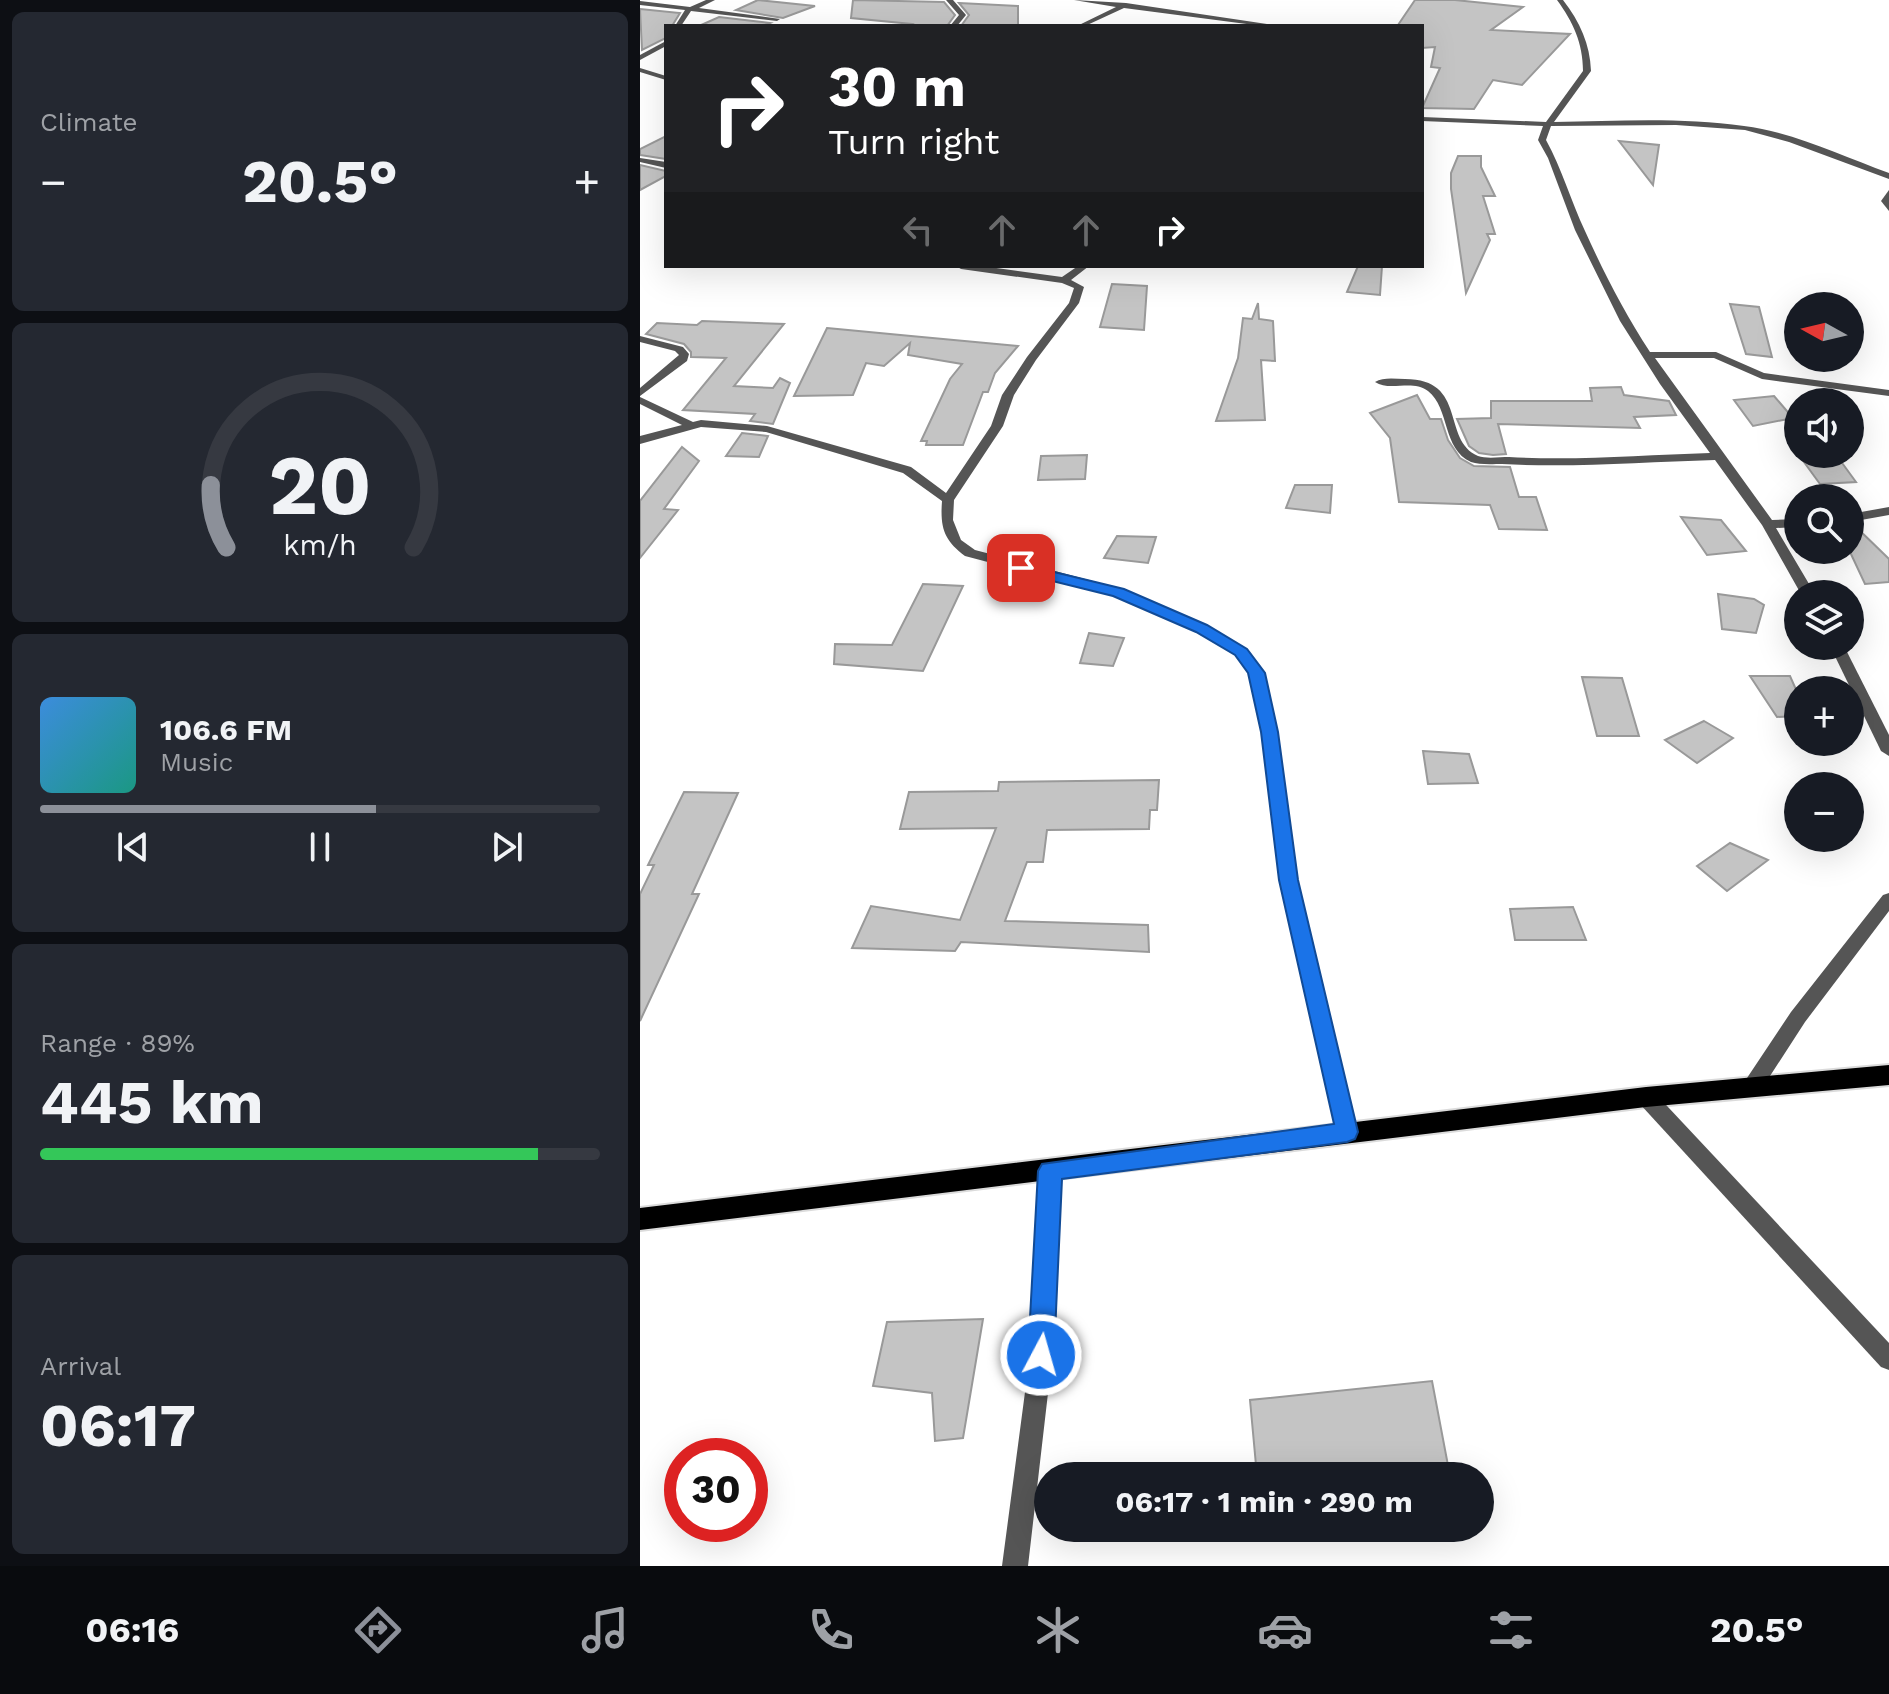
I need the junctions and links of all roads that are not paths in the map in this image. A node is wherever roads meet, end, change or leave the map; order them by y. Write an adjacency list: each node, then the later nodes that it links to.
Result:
1 (712, 0): 8 (street)
2 (949, 0): 11 (street)
3 (1077, 0): 7 (street)
4 (1138, 0): 7 (street)
5 (1560, 0): 19 (street)
6 (640, 3): 8 (street)
7 (1125, 6): 12 (street); 13 (street)
8 (688, 10): 9 (street); 10 (street)
9 (777, 19)
10 (679, 24)
11 (955, 24)
12 (1084, 24)
13 (1262, 24)
14 (664, 44): 15 (street)
15 (640, 58)
16 (640, 70): 17 (street)
17 (664, 77)
18 (1424, 119): 19 (street)
19 (1545, 124): 22 (street); 29 (street)
20 (640, 160): 21 (street)
21 (664, 165)
22 (1889, 176)
23 (1889, 193): 24 (street)
24 (1889, 208)
25 (976, 268): 27 (street)
26 (1081, 268): 27 (street)
27 (1064, 280): 37 (street)
28 (640, 339): 31 (street)
29 (1646, 355): 32 (street); 36 (street)
30 (1381, 382): 36 (street)
31 (640, 393)
32 (1889, 393)
33 (640, 400): 34 (street)
34 (689, 424): 35 (street); 37 (street)
35 (640, 440)
36 (1718, 456): 41 (street)
37 (948, 500): 49 (street)
38 (1889, 511): 39 (street)
39 (1864, 515)
40 (1784, 523): 41 (street)
41 (1768, 524): 42 (street)
42 (1800, 580)
43 (1844, 660): 44 (street)
44 (1889, 751)
45 (1889, 899): 47 (street)
46 (1889, 1075): 47 (main road)
47 (1752, 1087): 48 (main road)
48 (1646, 1097): 49 (main road); 52 (street)
49 (1347, 1132): 50 (main road)
50 (1050, 1171): 51 (main road); 53 (street)
51 (640, 1219)
52 (1889, 1359)
53 (1015, 1566)

